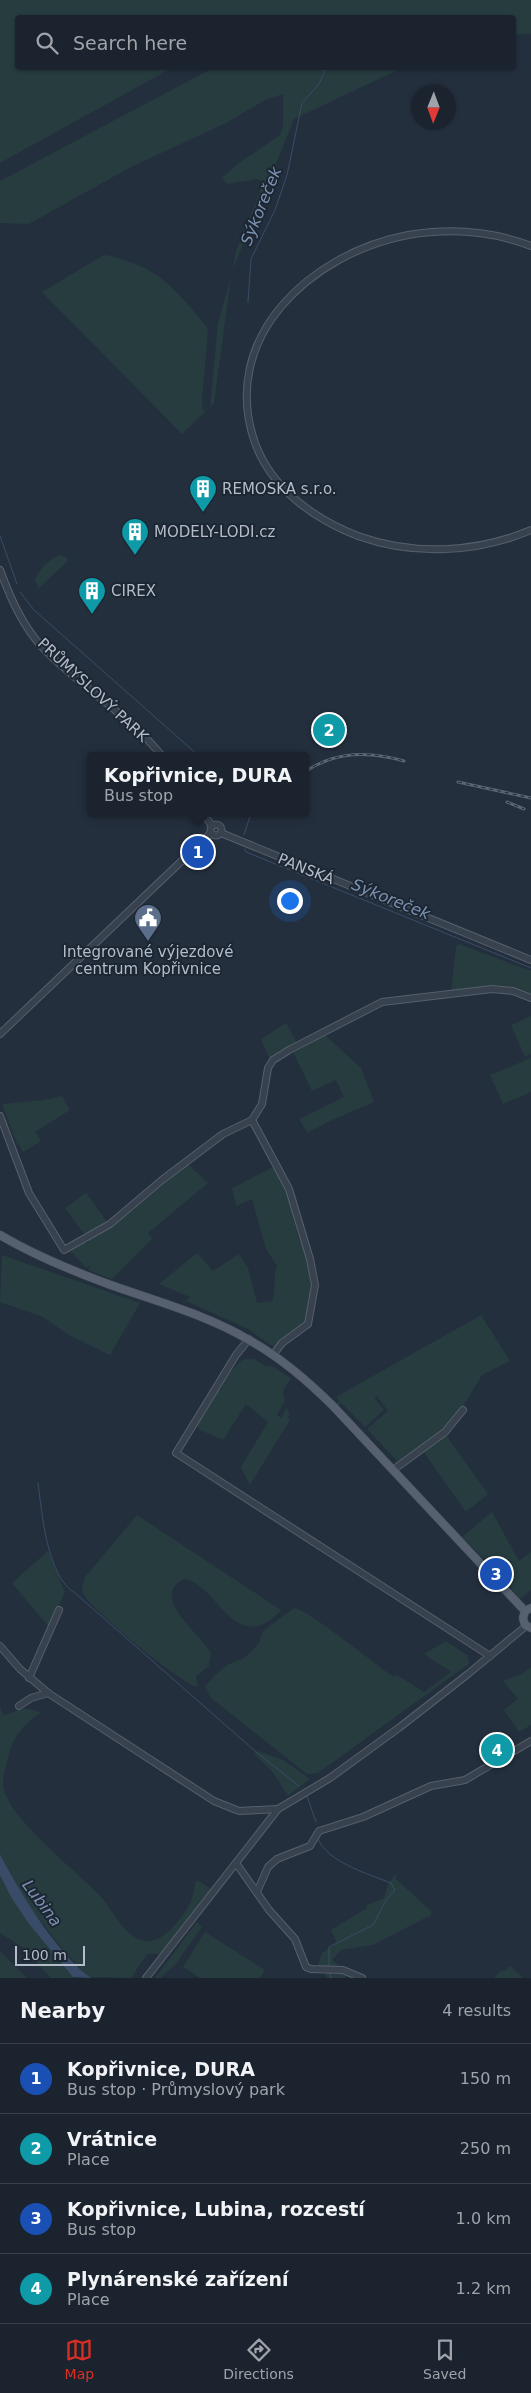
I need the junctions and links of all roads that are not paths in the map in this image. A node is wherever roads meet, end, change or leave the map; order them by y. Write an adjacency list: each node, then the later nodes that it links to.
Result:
1 (531, 246): 2 (street)
2 (531, 530)
3 (0, 570): 4 (street, PRŮMYSLOVÝ PARK)
4 (158, 752)
5 (205, 817): 6 (street)
6 (211, 830): 7 (street, PANSKÁ); 9 (street)
7 (531, 960)
8 (531, 998): 11 (street)
9 (0, 1034)
10 (0, 1116): 11 (street)
11 (252, 1120): 14 (street)
12 (0, 1235): 13 (main road)
13 (249, 1339): 14 (main road); 21 (street)
14 (273, 1355): 16 (main road)
15 (463, 1410): 16 (street)
16 (392, 1470): 18 (main road)
17 (60, 1610): 22 (street)
18 (528, 1610): 19 (main road)
19 (529, 1627): 21 (street)
20 (0, 1646): 22 (street)
21 (490, 1656): 26 (street)
22 (29, 1678): 23 (street)
23 (48, 1693): 24 (street); 26 (street)
24 (19, 1706)
25 (531, 1741): 28 (street)
26 (278, 1809): 27 (street)
27 (236, 1863): 28 (street); 29 (street)
28 (257, 1892): 30 (street)
29 (146, 1978)
30 (362, 1978)

